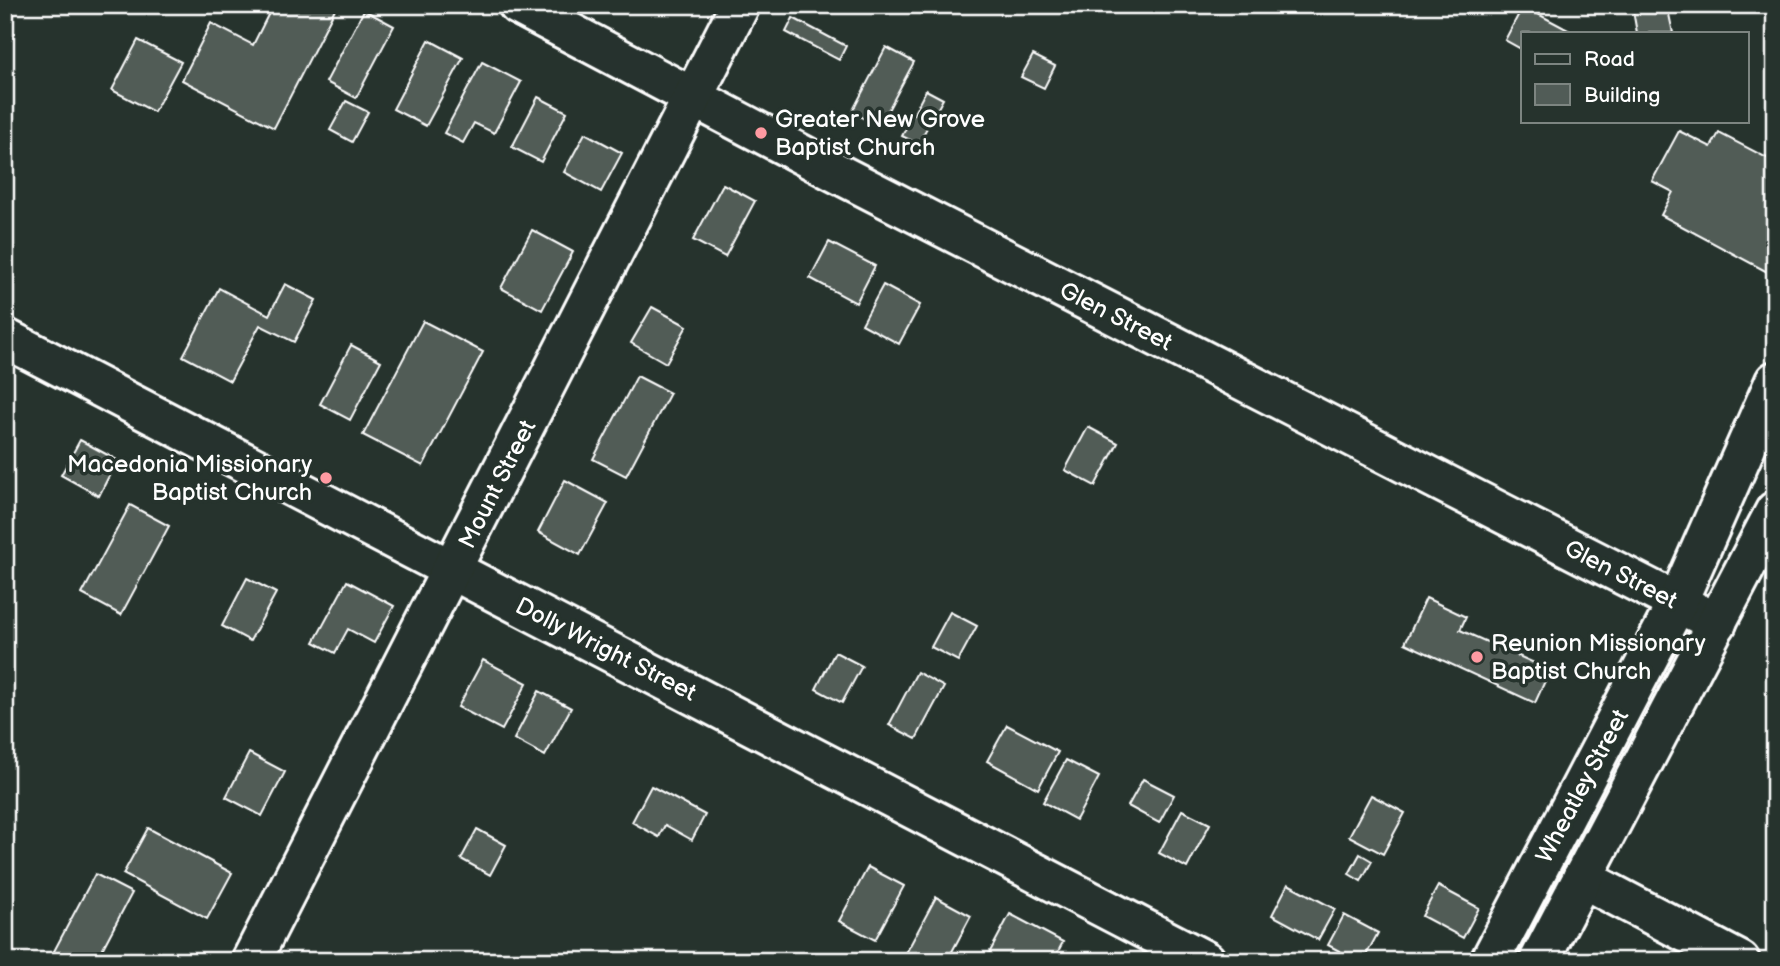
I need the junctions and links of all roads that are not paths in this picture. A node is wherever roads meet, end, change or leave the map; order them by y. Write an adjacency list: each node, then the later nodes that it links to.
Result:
1 (518, 5): 3 (street, Glen Street)
2 (740, 5): 3 (street, Mount Street)
3 (693, 97): 7 (street, Mount Street); 8 (street, Glen Street)
4 (5, 338): 7 (street, Dolly Wright Street)
5 (1775, 381): 8 (street, Wheatley Street)
6 (1775, 511): 9 (street, Wheatley Street)
7 (454, 570): 11 (street, Mount Street); 12 (street, Dolly Wright Street)
8 (1677, 603): 9 (street, Glen Street); 13 (street, Wheatley Street)
9 (1717, 623): 10 (street, Wheatley Street)
10 (1582, 878): 14 (street, Wheatley Street); 15 (street)
11 (251, 961)
12 (1206, 961)
13 (1490, 961)
14 (1539, 961)
15 (1740, 961)

